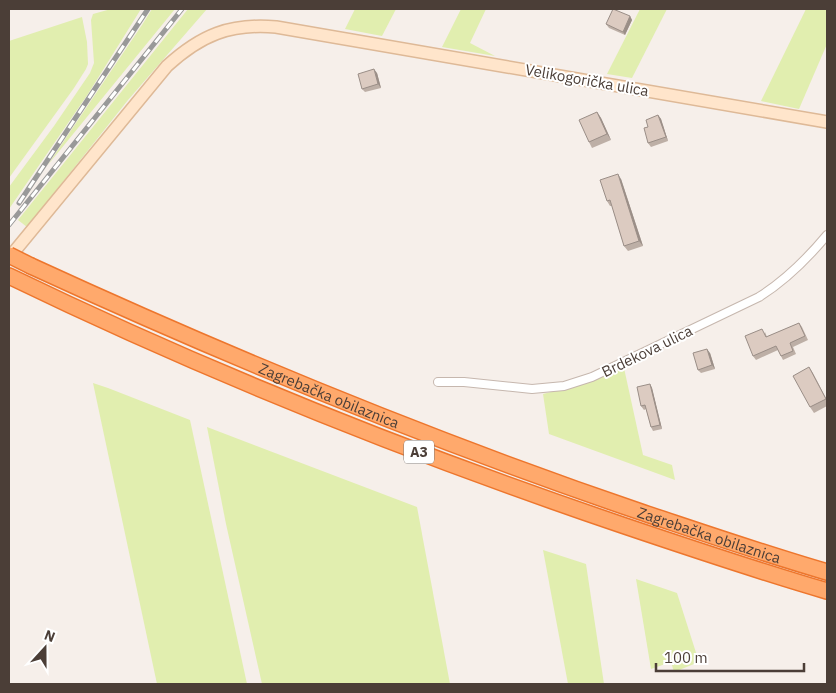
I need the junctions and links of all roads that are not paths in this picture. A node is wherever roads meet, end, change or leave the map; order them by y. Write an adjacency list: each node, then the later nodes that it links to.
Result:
1 (827, 122): 3 (street, Velikogorička ulica)
2 (827, 235): 5 (street, Brdekova ulica)
3 (9, 256): 6 (highway, Zagrebačka obilaznica / A3, bridge)
4 (15, 279): 7 (highway, Zagrebačka obilaznica / A3)
5 (438, 382)
6 (827, 572)
7 (827, 591)

